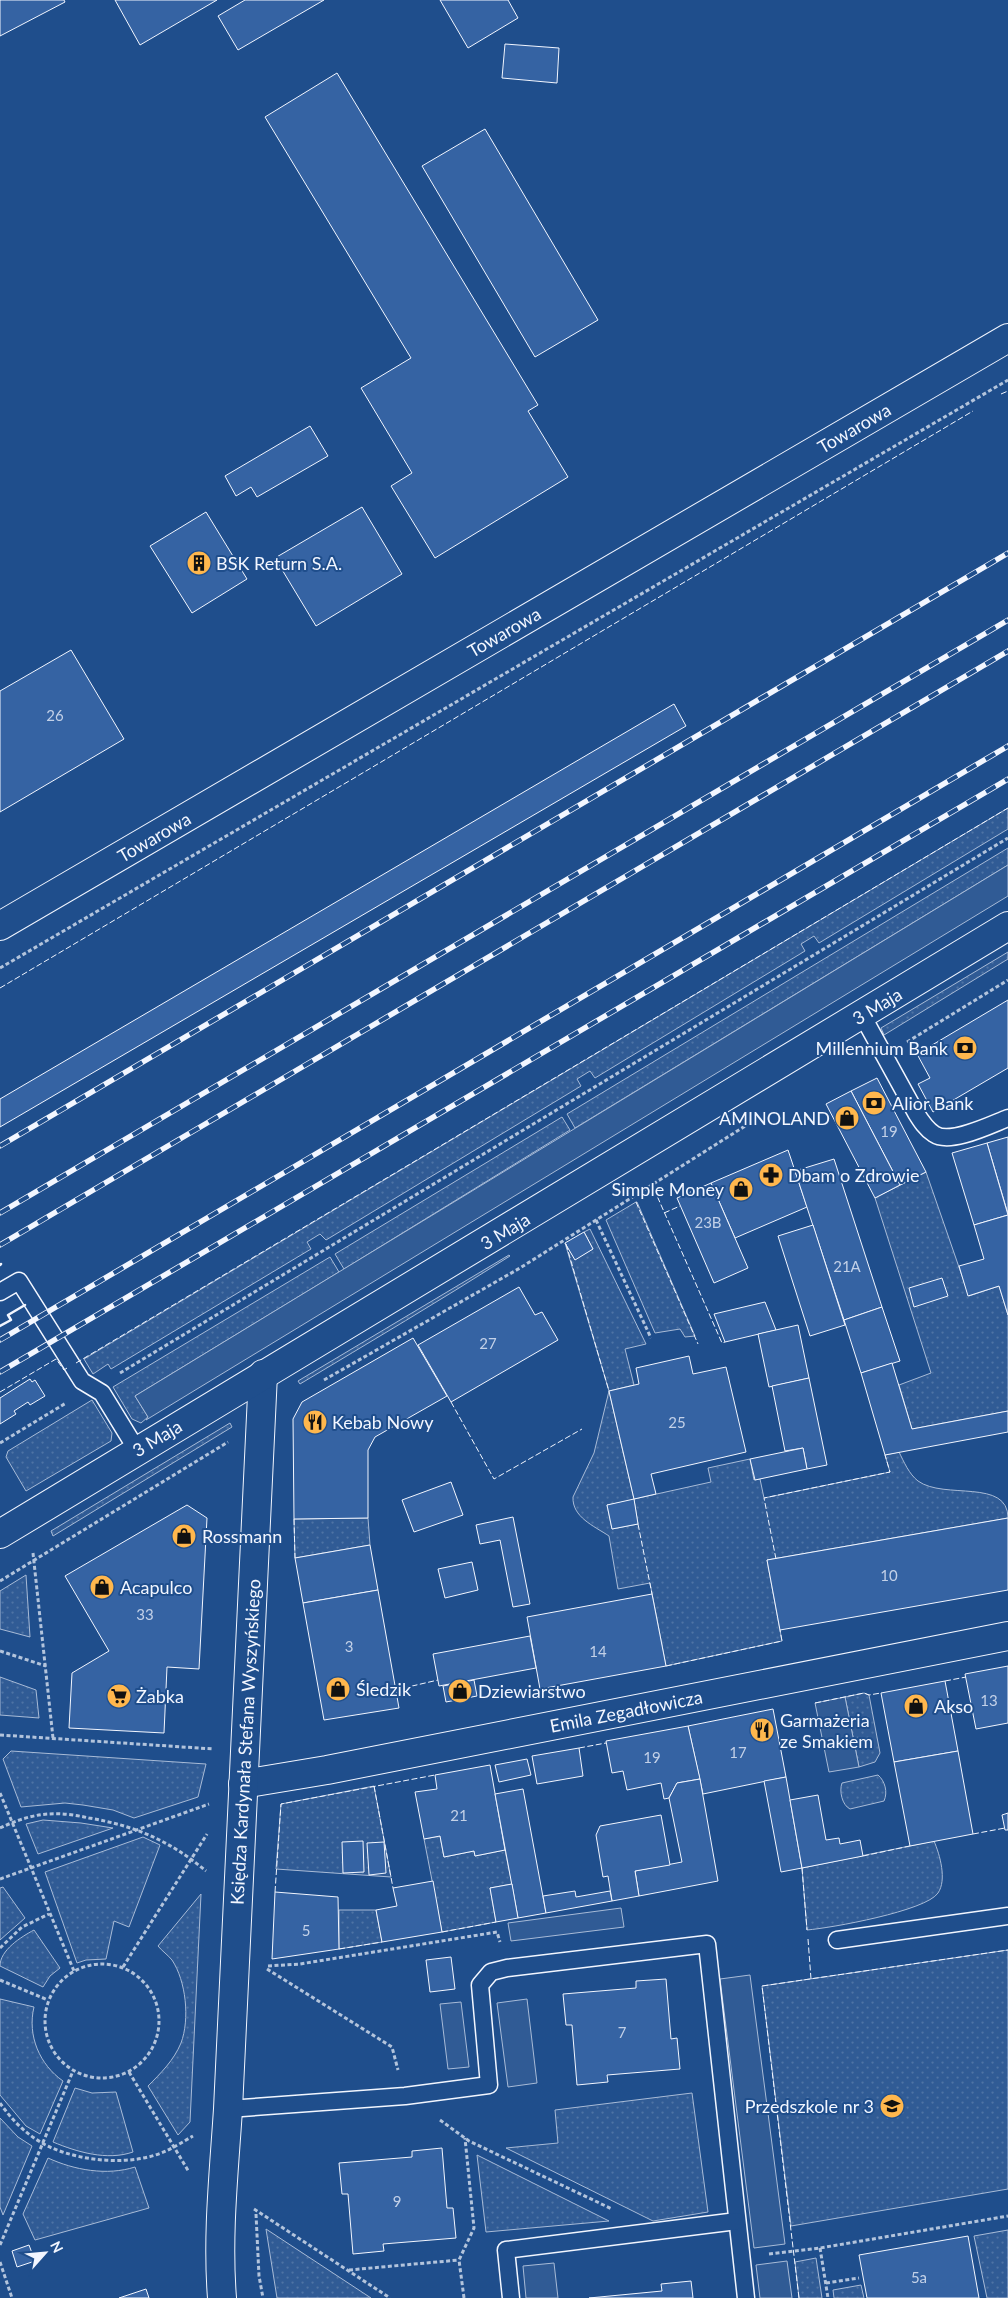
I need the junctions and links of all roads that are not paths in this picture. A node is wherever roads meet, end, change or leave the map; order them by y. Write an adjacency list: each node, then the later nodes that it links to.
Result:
1 (1008, 338): 2 (street, Towarowa)
2 (0, 926)
3 (1008, 926): 4 (street, 3 Maja)
4 (862, 1015): 5 (lane); 7 (street, 3 Maja)
5 (1008, 1118)
6 (0, 1292): 8 (lane)
7 (263, 1374): 8 (street, 3 Maja); 11 (street, Księdza Kardynała Stefana Wyszyńskiego)
8 (137, 1450): 9 (street, 3 Maja)
9 (0, 1534)
10 (1008, 1636): 11 (street, Emila Zegadłowicza)
11 (243, 1784): 14 (street, Księdza Kardynała Stefana Wyszyńskiego)
12 (1008, 1916): 13 (lane)
13 (837, 1940)
14 (228, 2109): 15 (lane); 16 (street, Księdza Kardynała Stefana Wyszyńskiego)
15 (737, 2221): 17 (lane); 18 (lane)
16 (222, 2298)
17 (511, 2298)
18 (746, 2298)

